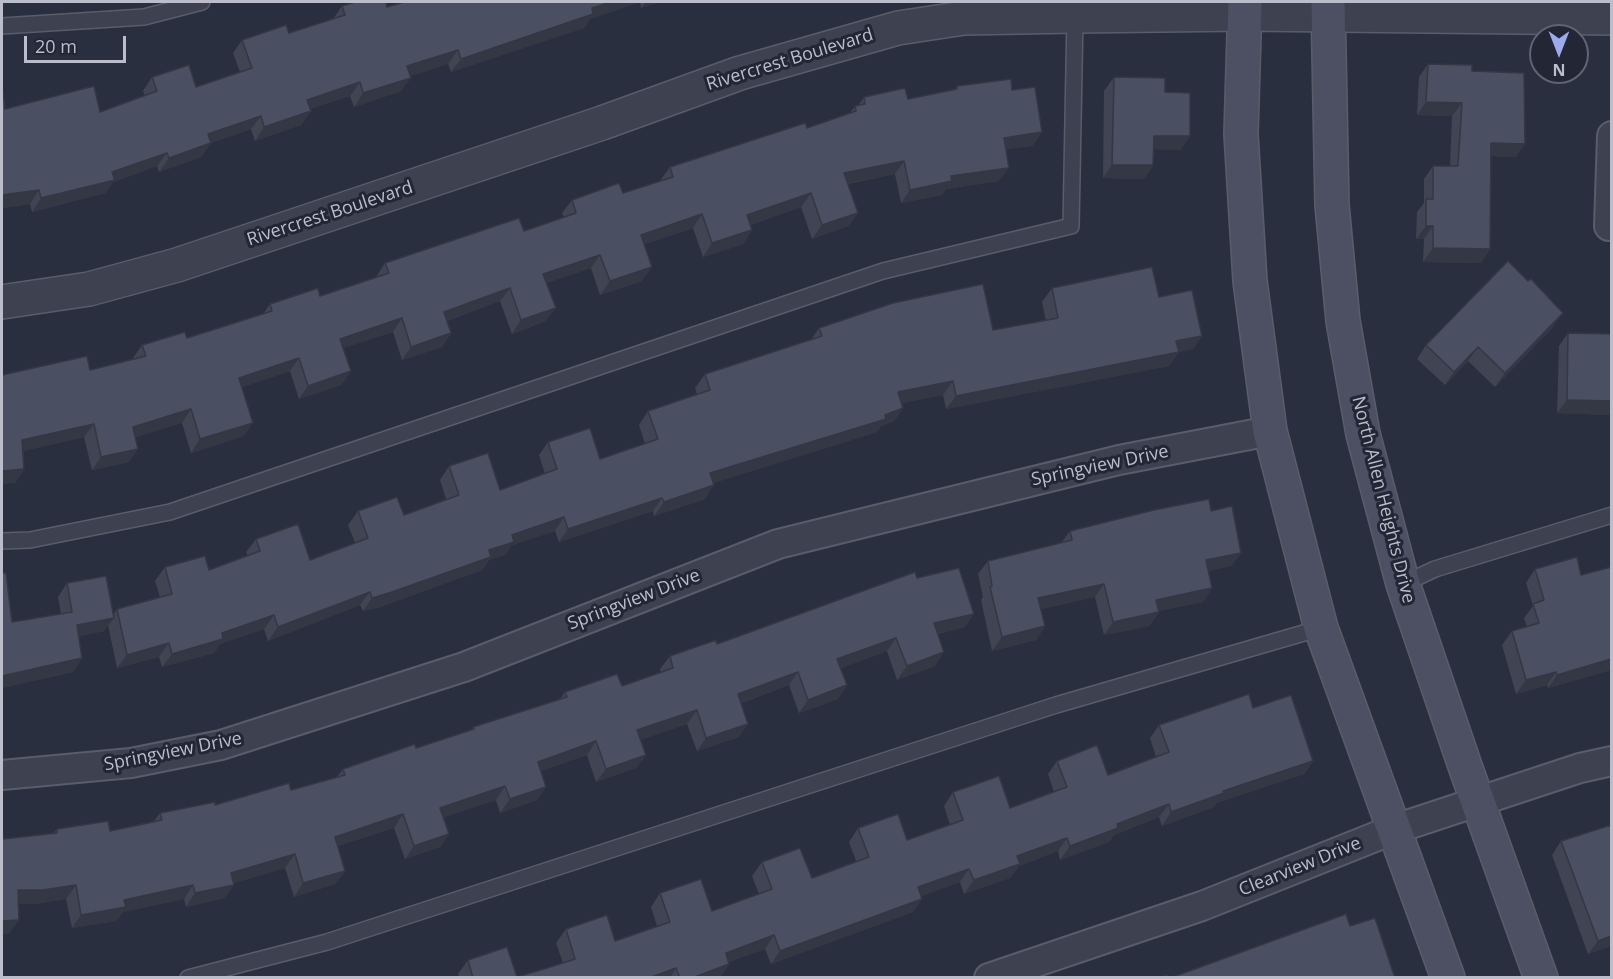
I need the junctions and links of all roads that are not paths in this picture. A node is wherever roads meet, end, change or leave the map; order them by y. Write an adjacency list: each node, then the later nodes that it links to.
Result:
1 (202, 2): 6 (lane)
2 (1245, 8): 3 (street, Rivercrest Boulevard); 4 (street, Rivercrest Boulevard); 10 (main road)
3 (1328, 9): 5 (street, Rivercrest Boulevard); 13 (main road, North Allen Heights Drive)
4 (1075, 16): 9 (street, Rivercrest Boulevard); 12 (lane)
5 (1611, 18)
6 (2, 26)
7 (1611, 136): 8 (street)
8 (1609, 226)
9 (2, 302)
10 (1270, 431): 14 (main road); 16 (street, Springview Drive)
11 (1611, 515): 13 (lane)
12 (2, 541)
13 (1403, 584): 17 (main road, North Allen Heights Drive)
14 (1321, 628): 18 (main road); 19 (lane)
15 (1611, 760): 17 (street, Clearview Drive)
16 (2, 775)
17 (1480, 802): 18 (street, Clearview Drive); 22 (main road, North Allen Heights Drive)
18 (1395, 829): 20 (street, Clearview Drive); 21 (main road)
19 (188, 978)
20 (989, 978)
21 (1448, 978)
22 (1541, 978)

